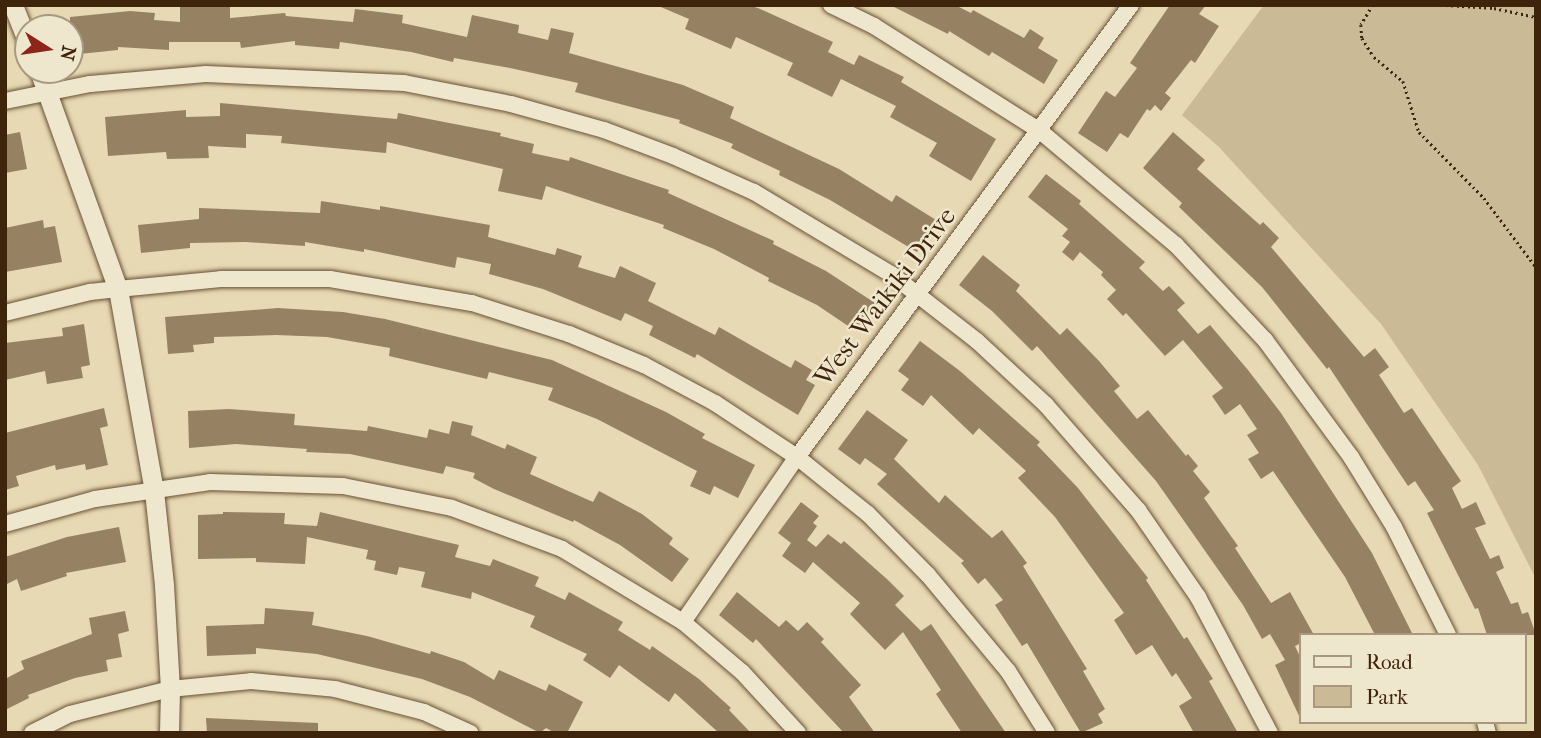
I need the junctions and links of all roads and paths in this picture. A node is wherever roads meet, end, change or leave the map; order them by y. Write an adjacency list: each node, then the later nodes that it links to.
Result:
1 (831, 5): 9 (street)
2 (1131, 5): 9 (street, West Waikiki Drive)
3 (1373, 5): 10 (path)
4 (1446, 5): 5 (path)
5 (1536, 18)
6 (44, 84): 7 (street)
7 (47, 91): 8 (street); 11 (street); 12 (street)
8 (5, 101)
9 (1040, 131): 12 (street, West Waikiki Drive); 18 (street)
10 (1536, 267)
11 (118, 289): 13 (street); 14 (street); 15 (street)
12 (917, 294): 14 (street, West Waikiki Drive); 25 (street)
13 (5, 313)
14 (797, 457): 17 (street, West Waikiki Drive); 24 (street)
15 (154, 491): 16 (street); 17 (street); 19 (street)
16 (5, 524)
17 (683, 622): 23 (street)
18 (1447, 633)
19 (170, 689): 20 (street); 21 (street); 22 (street)
20 (32, 733)
21 (169, 733)
22 (470, 733)
23 (798, 733)
24 (1046, 733)
25 (1270, 733)

